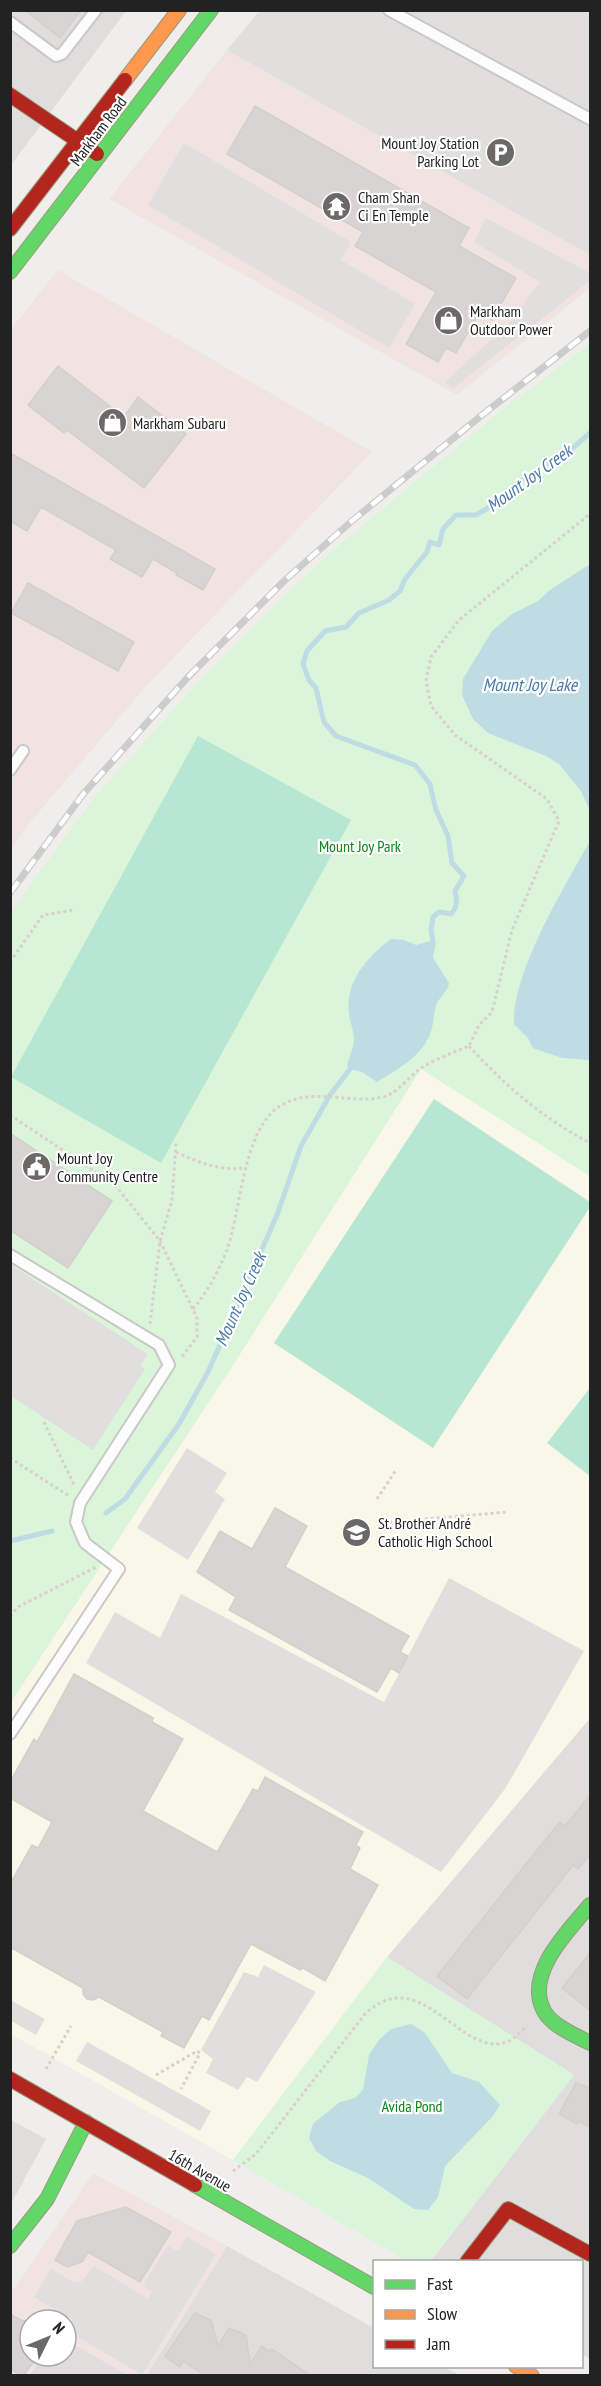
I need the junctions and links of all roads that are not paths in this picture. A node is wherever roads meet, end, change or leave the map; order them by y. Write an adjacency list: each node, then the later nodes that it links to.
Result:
1 (96, 10): 5 (lane)
2 (179, 10): 8 (main road, Markham Road)
3 (211, 10): 9 (main road, Markham Road)
4 (389, 10): 7 (lane)
5 (10, 22)
6 (10, 95): 8 (main road)
7 (591, 119)
8 (80, 141): 9 (main road); 10 (main road, Markham Road)
9 (99, 156): 11 (main road, Markham Road)
10 (10, 229)
11 (10, 272)
12 (23, 751): 13 (lane)
13 (10, 770)
14 (10, 1255): 15 (lane)
15 (10, 1734)
16 (591, 1905): 17 (main road)
17 (591, 2043)
18 (10, 2079): 19 (main road, 16th Avenue)
19 (86, 2122): 20 (main road); 23 (main road, 16th Avenue)
20 (10, 2246)
21 (591, 2254): 22 (main road)
22 (469, 2260)
23 (373, 2286)
24 (518, 2368): 25 (main road)
25 (532, 2376)

